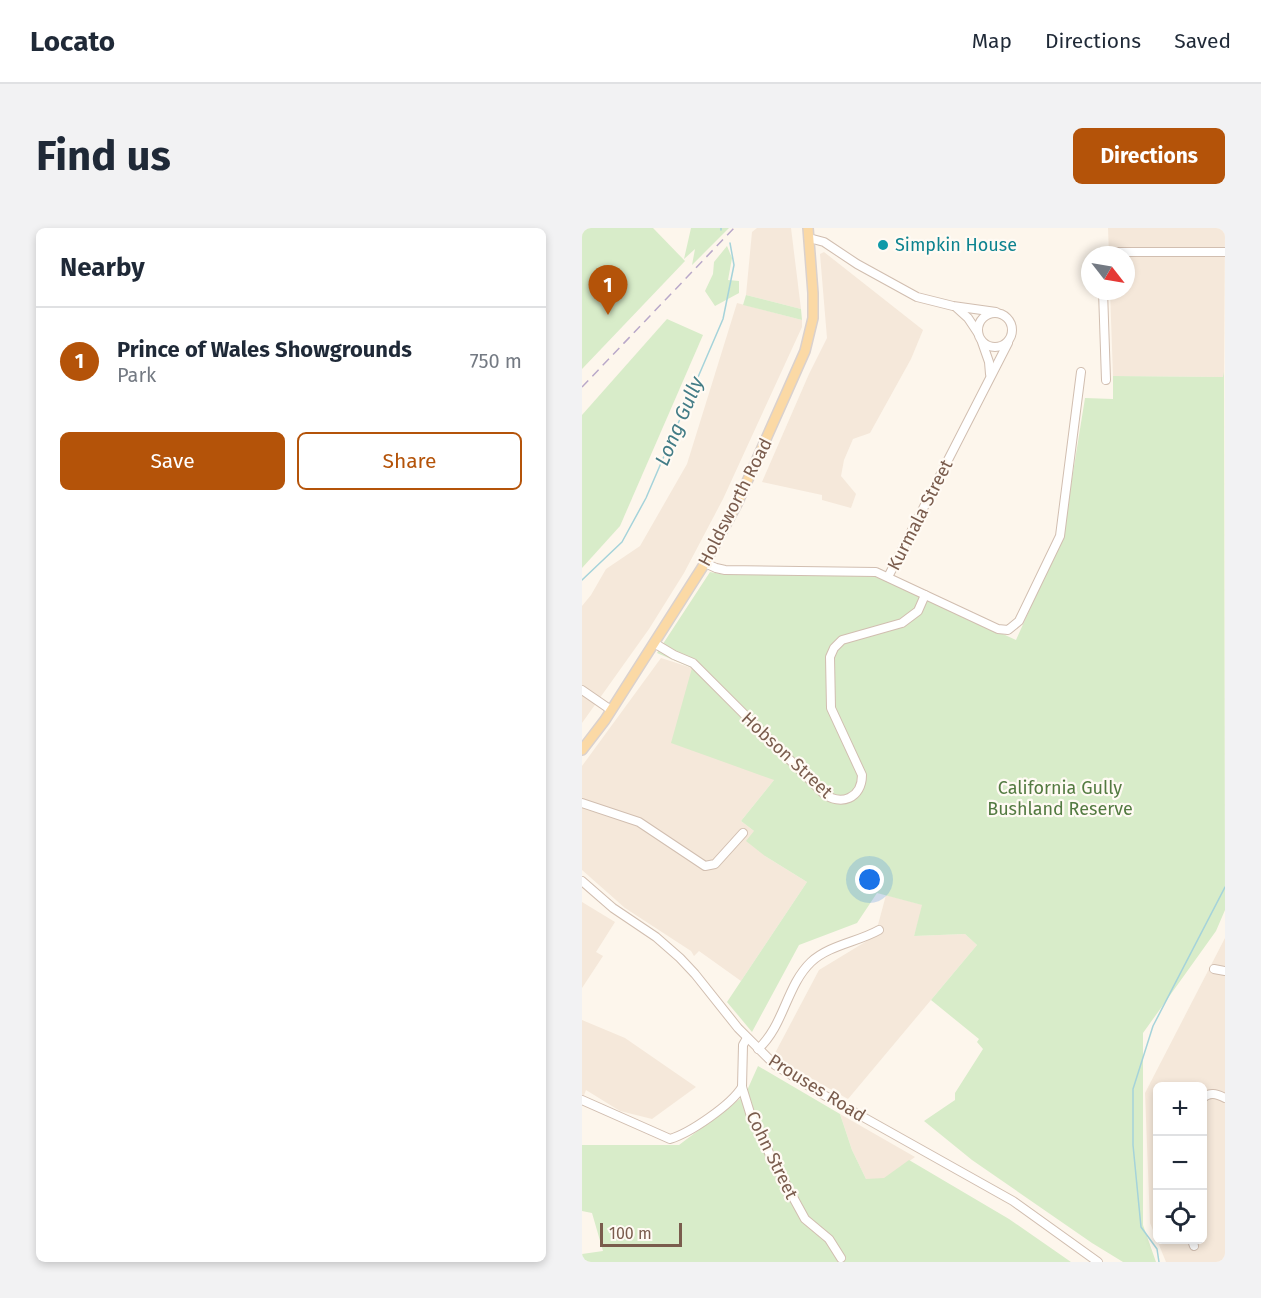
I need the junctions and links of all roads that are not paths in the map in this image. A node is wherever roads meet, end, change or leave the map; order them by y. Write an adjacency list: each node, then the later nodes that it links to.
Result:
1 (808, 228): 2 (main road, Holdsworth Road)
2 (808, 238): 6 (street); 13 (main road, Holdsworth Road)
3 (1225, 252): 4 (street)
4 (1135, 253)
5 (1103, 300): 11 (street)
6 (953, 306): 7 (street); 8 (street, Kurmala Street)
7 (996, 312): 8 (street); 9 (street)
8 (980, 338): 9 (street); 12 (street, Kurmala Street)
9 (1008, 343): 12 (street, Kurmala Street)
10 (1081, 372): 15 (street)
11 (1106, 380)
12 (987, 384): 14 (street, Kurmala Street)
13 (705, 562): 14 (street, Kurmala Street); 16 (main road, Holdsworth Road)
14 (888, 577): 15 (street)
15 (926, 595): 16 (street, Hobson Street)
16 (654, 643): 18 (main road, Holdsworth Road)
17 (582, 690): 18 (street)
18 (611, 710): 19 (main road, Holdsworth Road)
19 (582, 750)
20 (582, 803): 21 (street)
21 (743, 833)
22 (583, 884): 26 (street, Prouses Road)
23 (879, 930): 27 (street)
24 (1214, 969): 25 (street)
25 (1225, 971)
26 (747, 1038): 27 (street, Prouses Road); 28 (street, Cohn Street)
27 (758, 1050): 33 (street, Prouses Road)
28 (742, 1087): 31 (street); 32 (street, Cohn Street)
29 (1207, 1095): 30 (street)
30 (1225, 1098)
31 (582, 1100)
32 (841, 1258)
33 (1098, 1262)

